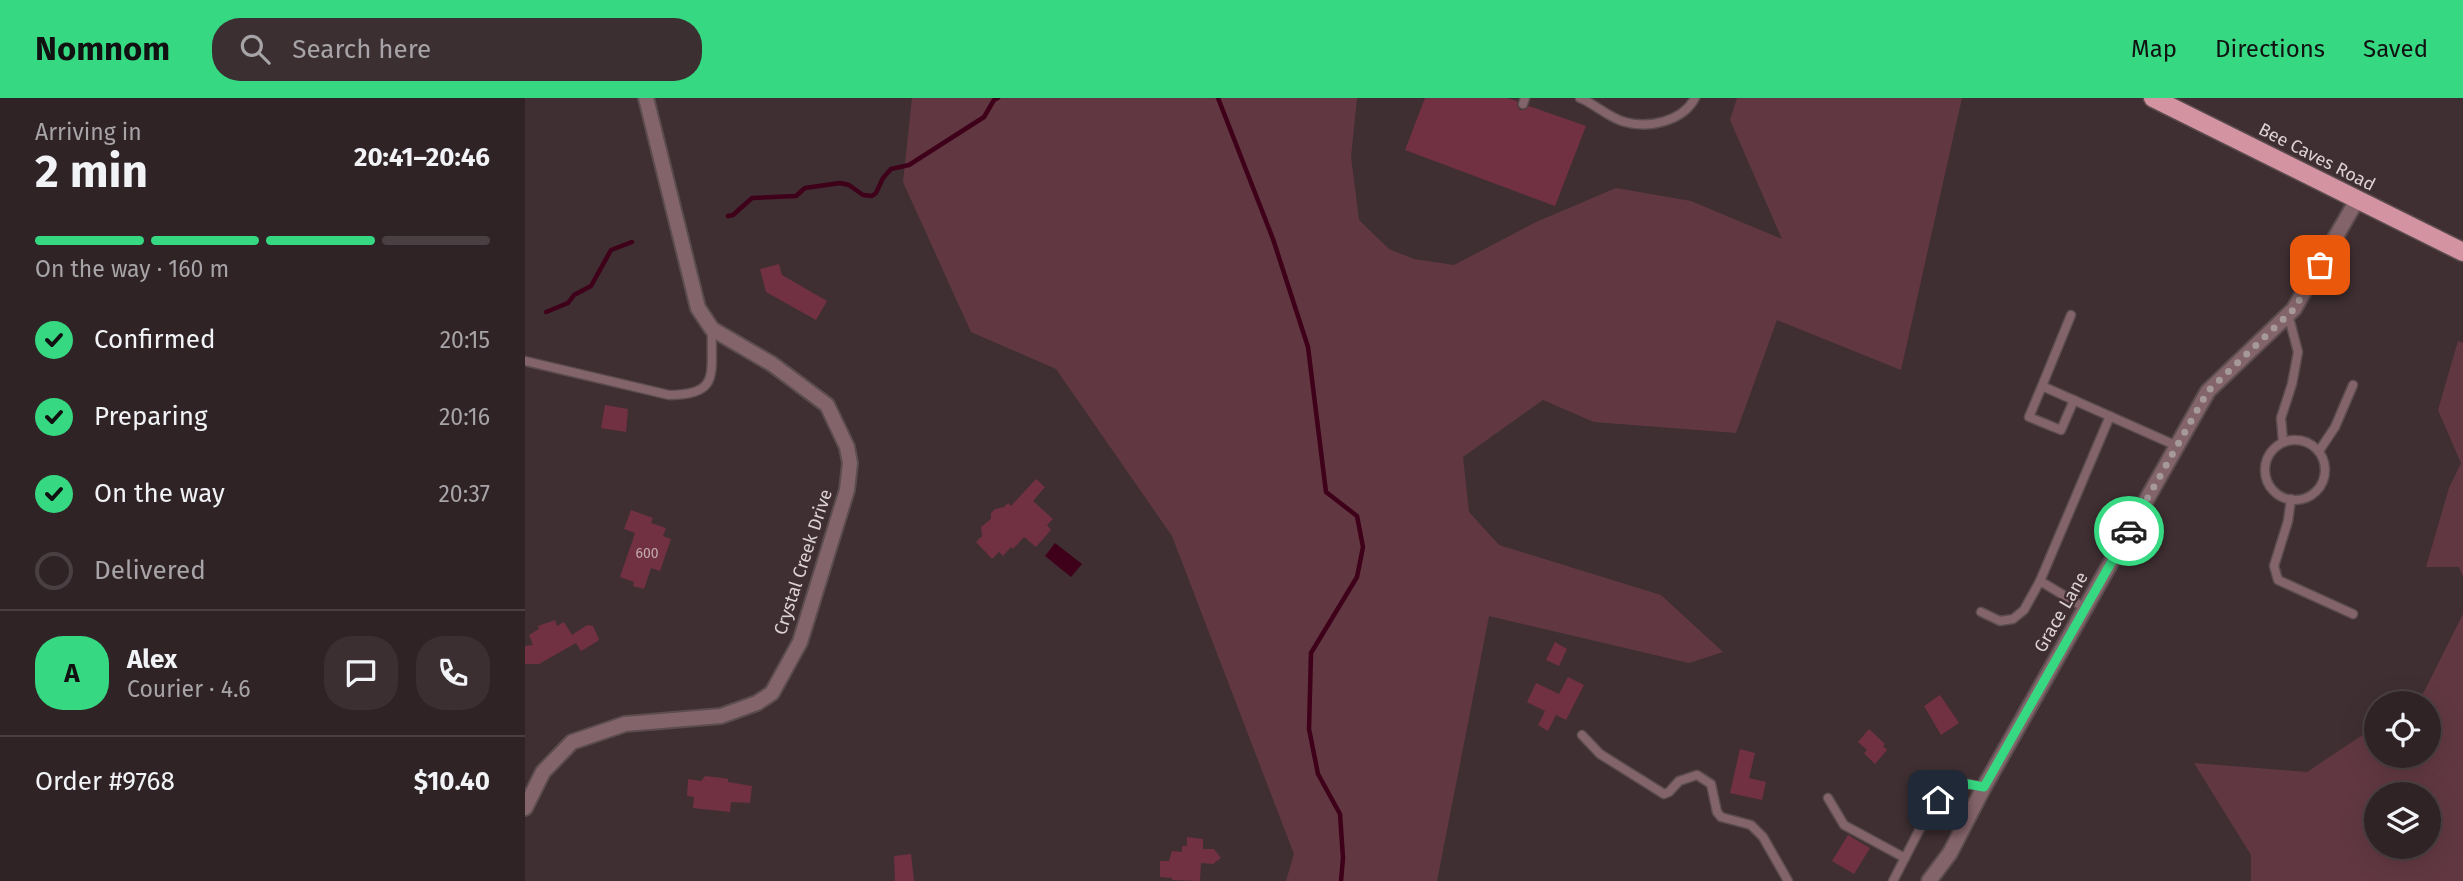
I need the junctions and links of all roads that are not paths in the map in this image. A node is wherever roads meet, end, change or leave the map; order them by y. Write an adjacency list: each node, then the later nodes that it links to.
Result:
1 (646, 98): 9 (street)
2 (1580, 98): 3 (lane)
3 (1695, 98)
4 (2153, 98): 5 (main road, Bee Caves Road)
5 (2357, 200): 6 (main road, Bee Caves Road); 7 (street, Grace Lane)
6 (2463, 252)
7 (2288, 314): 15 (lane); 16 (street, Grace Lane)
8 (2071, 315): 12 (lane)
9 (712, 329): 10 (lane); 26 (street, Crystal Creek Drive)
10 (525, 360)
11 (2353, 385): 17 (lane)
12 (2042, 386): 13 (lane); 13 (lane)
13 (2074, 400): 14 (lane)
14 (2111, 416): 16 (lane); 19 (lane)
15 (2283, 442): 17 (lane); 18 (lane)
16 (2177, 446): 20 (street, Grace Lane)
17 (2319, 451): 18 (lane)
18 (2291, 499): 22 (lane)
19 (2040, 581): 20 (lane); 21 (lane)
20 (2085, 608): 24 (street, Grace Lane)
21 (1981, 612)
22 (2353, 614)
23 (1582, 735): 28 (lane)
24 (1984, 787): 27 (lane); 30 (street, Grace Lane)
25 (1828, 798): 27 (lane)
26 (526, 804)
27 (1905, 858): 29 (lane)
28 (1788, 881)
29 (1893, 881)
30 (1929, 881)

